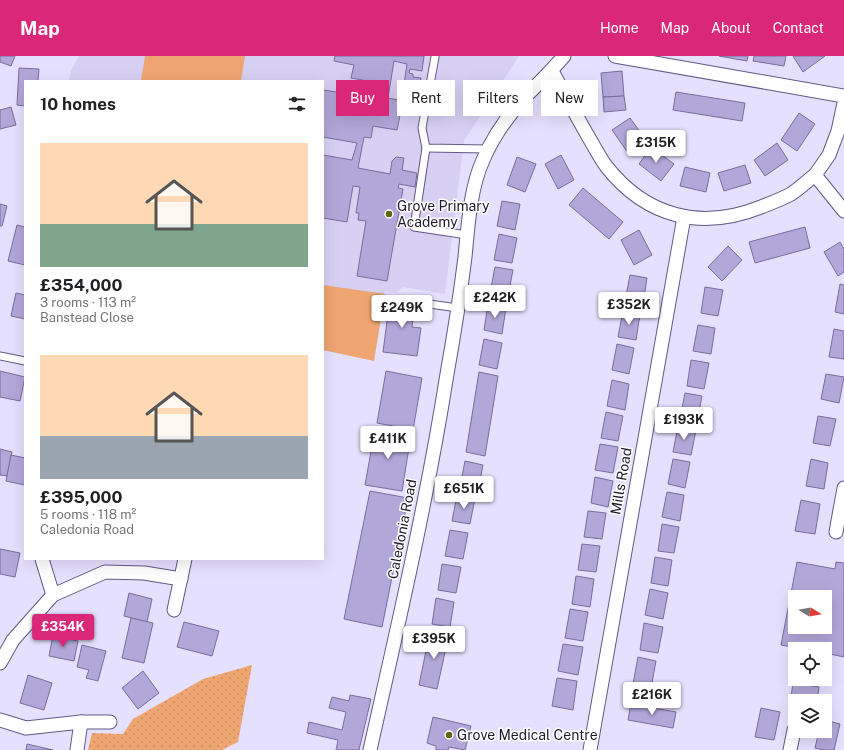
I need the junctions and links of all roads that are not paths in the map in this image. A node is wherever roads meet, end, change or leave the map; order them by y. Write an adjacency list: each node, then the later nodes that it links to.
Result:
1 (435, 56): 7 (lane)
2 (564, 56): 4 (street, Caledonia Road)
3 (615, 56): 5 (street)
4 (552, 71): 8 (street, Caledonia Road); 11 (street)
5 (844, 96)
6 (844, 103): 9 (street)
7 (426, 148): 8 (lane); 12 (lane)
8 (488, 149): 12 (street, Caledonia Road)
9 (815, 174): 10 (street); 11 (street)
10 (844, 211)
11 (684, 217): 31 (street, Mills Road)
12 (467, 235): 14 (street, Caledonia Road)
13 (422, 303): 14 (lane)
14 (458, 308): 30 (street, Caledonia Road)
15 (0, 356): 16 (lane)
16 (24, 361)
17 (844, 488): 18 (street)
18 (836, 532)
19 (42, 560): 22 (street)
20 (185, 560): 21 (street)
21 (181, 579): 22 (street); 23 (street)
22 (53, 595): 24 (street)
23 (174, 610)
24 (0, 663)
25 (0, 720): 26 (street)
26 (81, 722): 27 (street); 29 (street)
27 (110, 722)
28 (792, 738): 32 (street)
29 (78, 750)
30 (370, 750)
31 (590, 750)
32 (790, 750)

